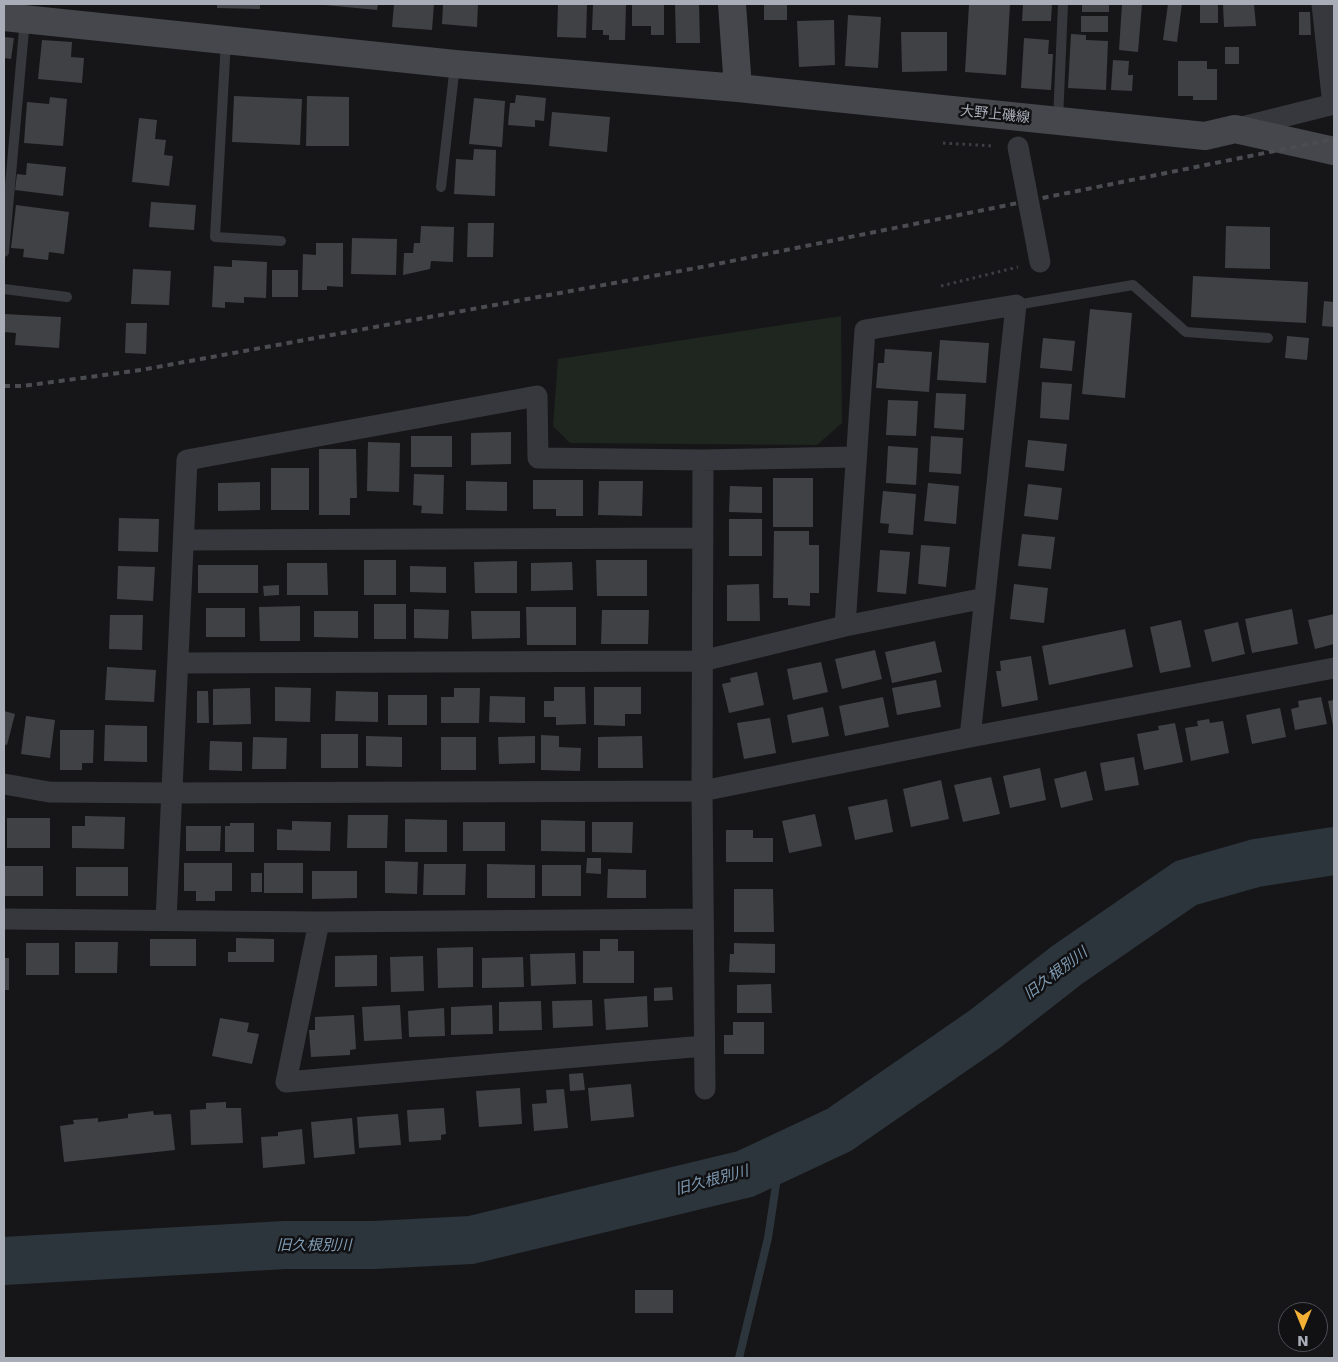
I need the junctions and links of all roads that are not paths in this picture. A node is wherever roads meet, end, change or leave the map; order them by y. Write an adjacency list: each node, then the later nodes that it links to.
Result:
1 (732, 4): 7 (street)
2 (1063, 4): 9 (lane)
3 (1322, 4): 8 (street)
4 (14, 18): 5 (street, 大野上磯線); 15 (lane)
5 (226, 40): 6 (street, 大野上磯線); 14 (lane)
6 (455, 64): 7 (street, 大野上磯線); 13 (lane)
7 (738, 88): 9 (street, 大野上磯線)
8 (1334, 104): 10 (street)
9 (1058, 121): 10 (street, 大野上磯線)
10 (1235, 129): 12 (street, 大野上磯線)
11 (1018, 147): 16 (street, bridge)
12 (1334, 151)
13 (441, 187)
14 (281, 242)
15 (4, 252)
16 (1040, 262)
17 (4, 289): 18 (lane)
18 (67, 297)
19 (1016, 305): 20 (lane); 21 (street); 25 (street)
20 (1268, 338)
21 (855, 457): 22 (street); 26 (street)
22 (703, 460): 23 (street); 24 (street)
23 (702, 538): 24 (street); 27 (street)
24 (184, 540): 28 (street)
25 (984, 598): 26 (street); 30 (street)
26 (845, 626): 27 (street)
27 (702, 661): 28 (street); 32 (street)
28 (179, 663): 33 (street)
29 (1334, 668): 30 (street)
30 (970, 737): 32 (street)
31 (4, 784): 33 (street)
32 (702, 791): 33 (street); 34 (street)
33 (171, 793): 36 (street)
34 (703, 918): 37 (street); 38 (street)
35 (4, 919): 36 (street)
36 (166, 920): 37 (street)
37 (319, 922): 38 (street)
38 (704, 1046): 39 (street)
39 (705, 1089)

